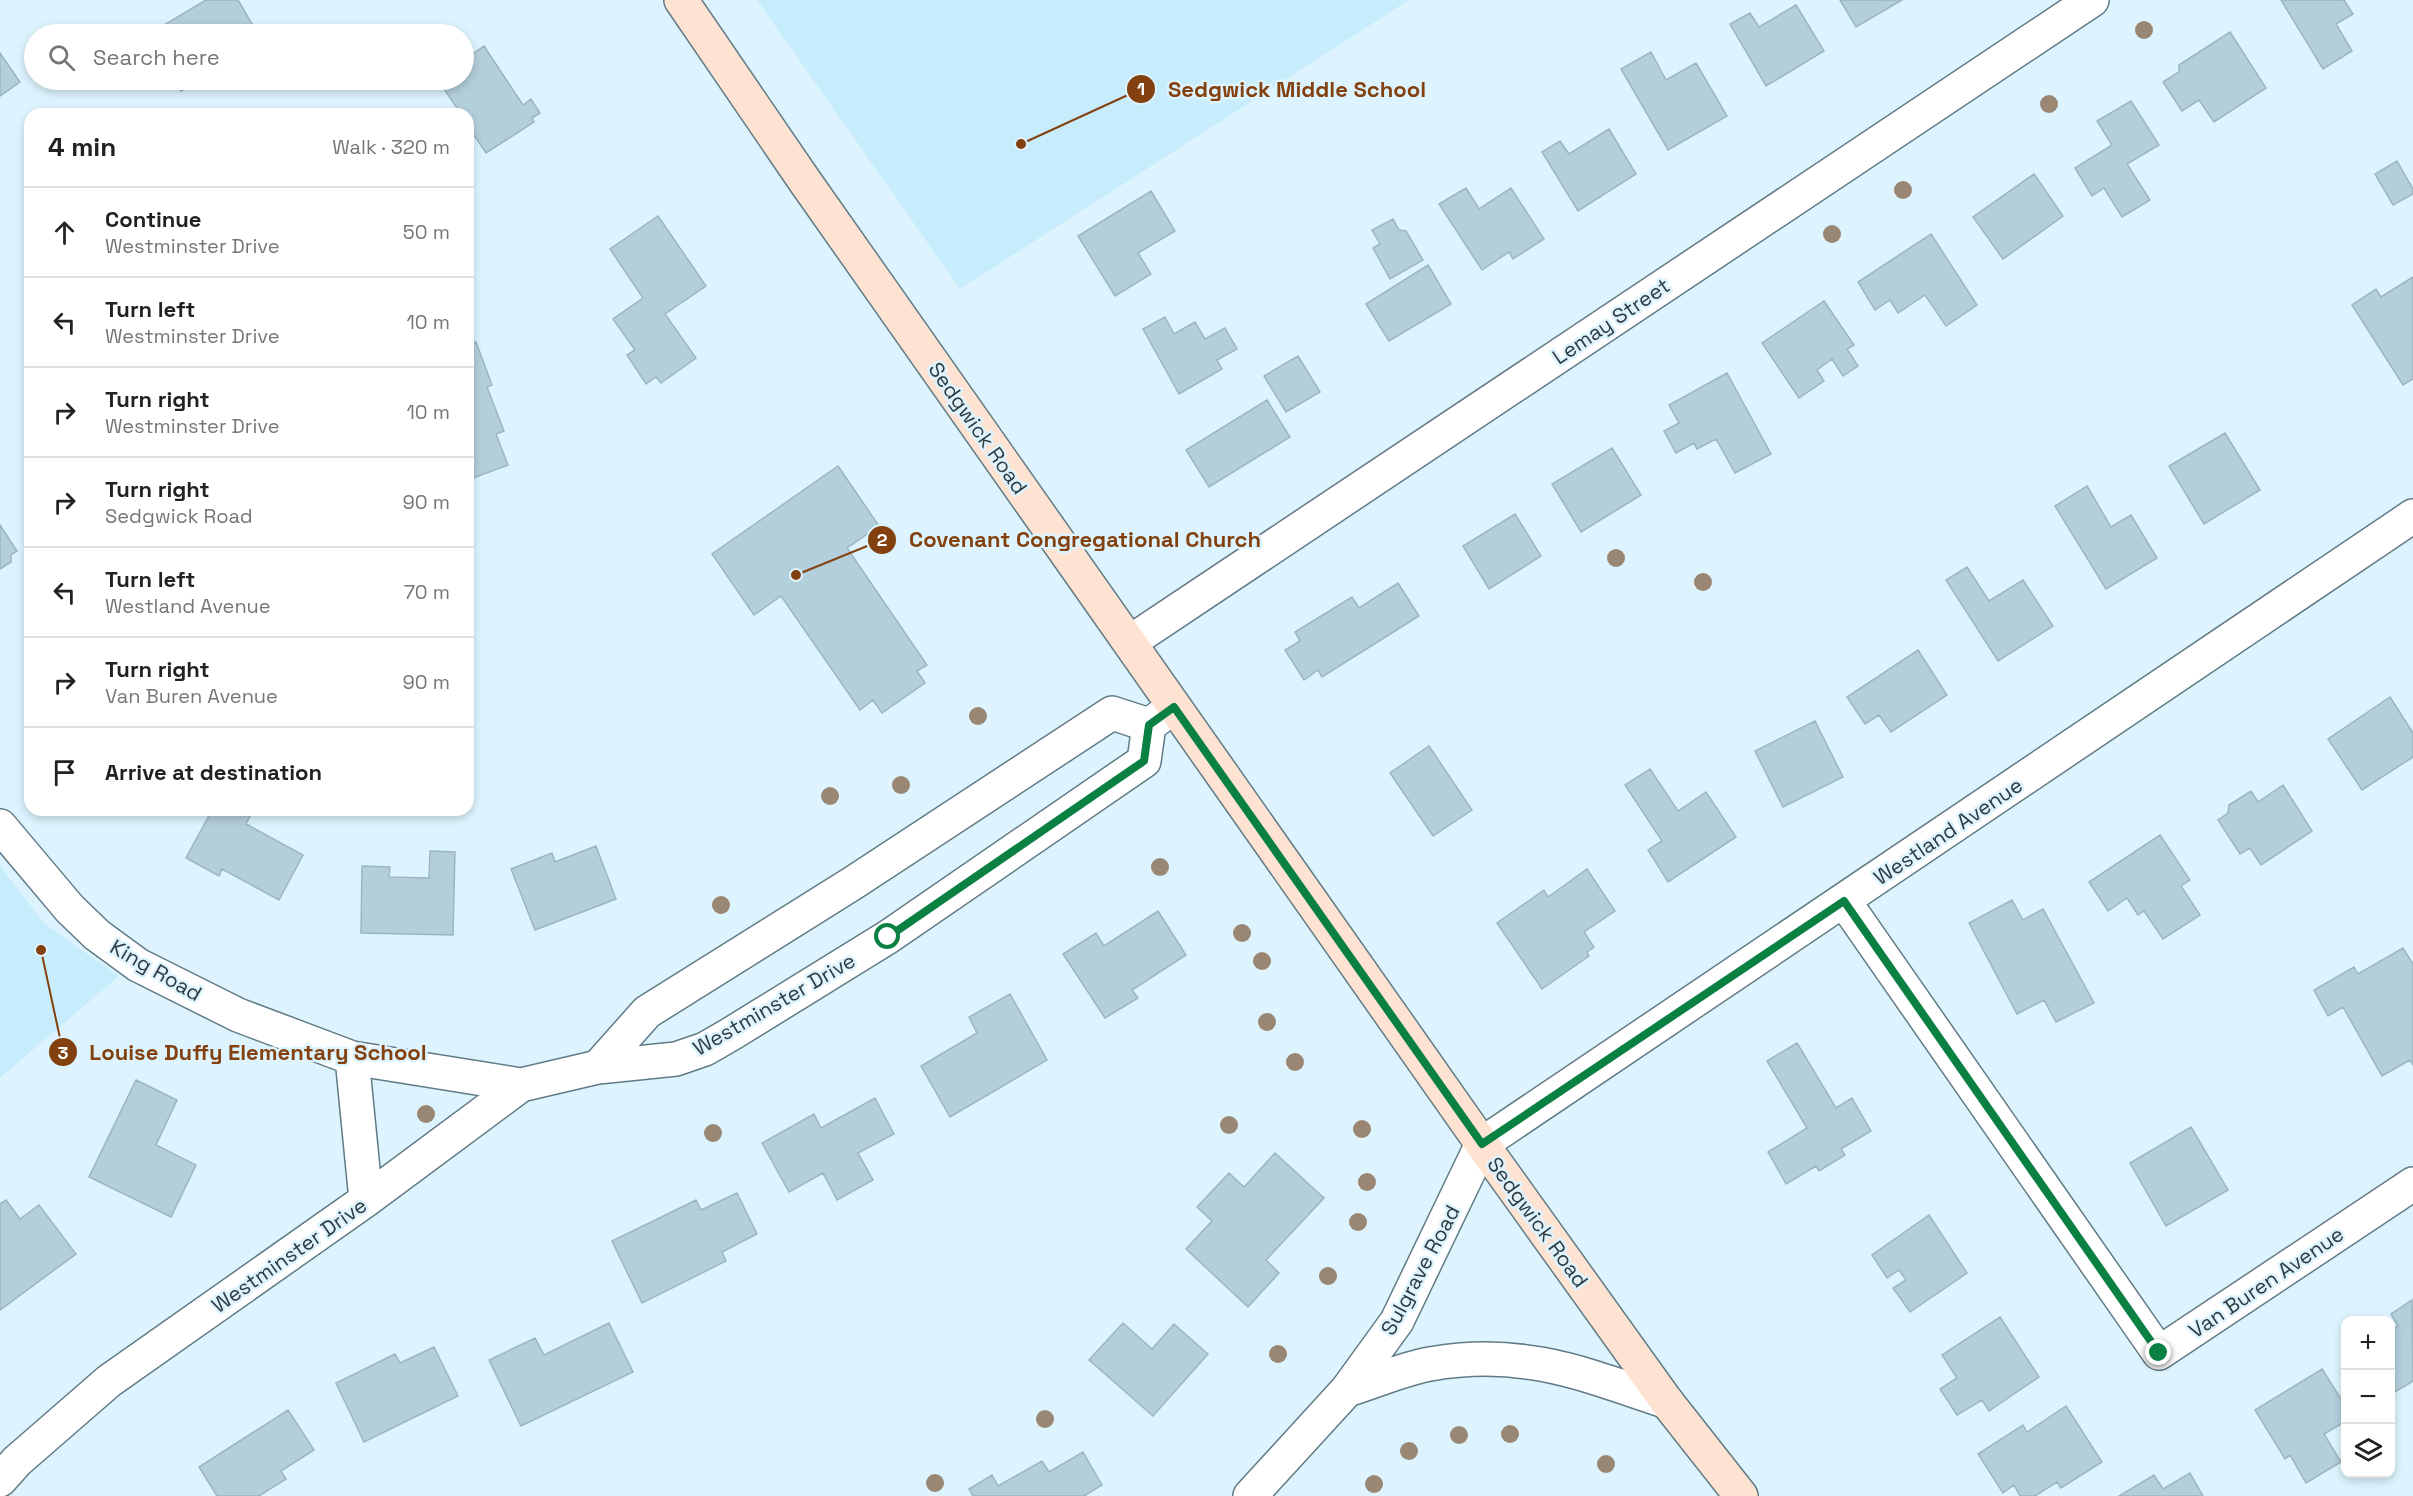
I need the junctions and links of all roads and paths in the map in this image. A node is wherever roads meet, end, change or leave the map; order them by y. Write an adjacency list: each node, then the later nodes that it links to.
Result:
1 (681, 0): 4 (main road, Sedgwick Road)
2 (2092, 0): 4 (street, Lemay Street)
3 (2413, 516): 7 (street, Westland Avenue)
4 (1130, 642): 5 (main road, Sedgwick Road)
5 (1162, 716): 9 (street); 9 (street, Westminster Drive); 11 (main road, Sedgwick Road)
6 (0, 826): 8 (street, King Road)
7 (1844, 901): 11 (street, Westland Avenue); 12 (street, Van Buren Avenue)
8 (352, 1058): 10 (street, King Road); 13 (street)
9 (598, 1067): 10 (street, Westminster Drive)
10 (521, 1085): 13 (street, Westminster Drive)
11 (1482, 1144): 14 (street, Sulgrave Road); 15 (main road, Sedgwick Road)
12 (2413, 1184)
13 (366, 1200): 16 (street, Westminster Drive)
14 (1347, 1390): 15 (street); 17 (street, Sulgrave Road)
15 (1666, 1402): 18 (main road, Sedgwick Road)
16 (0, 1480)
17 (1250, 1496)
18 (1741, 1496)

